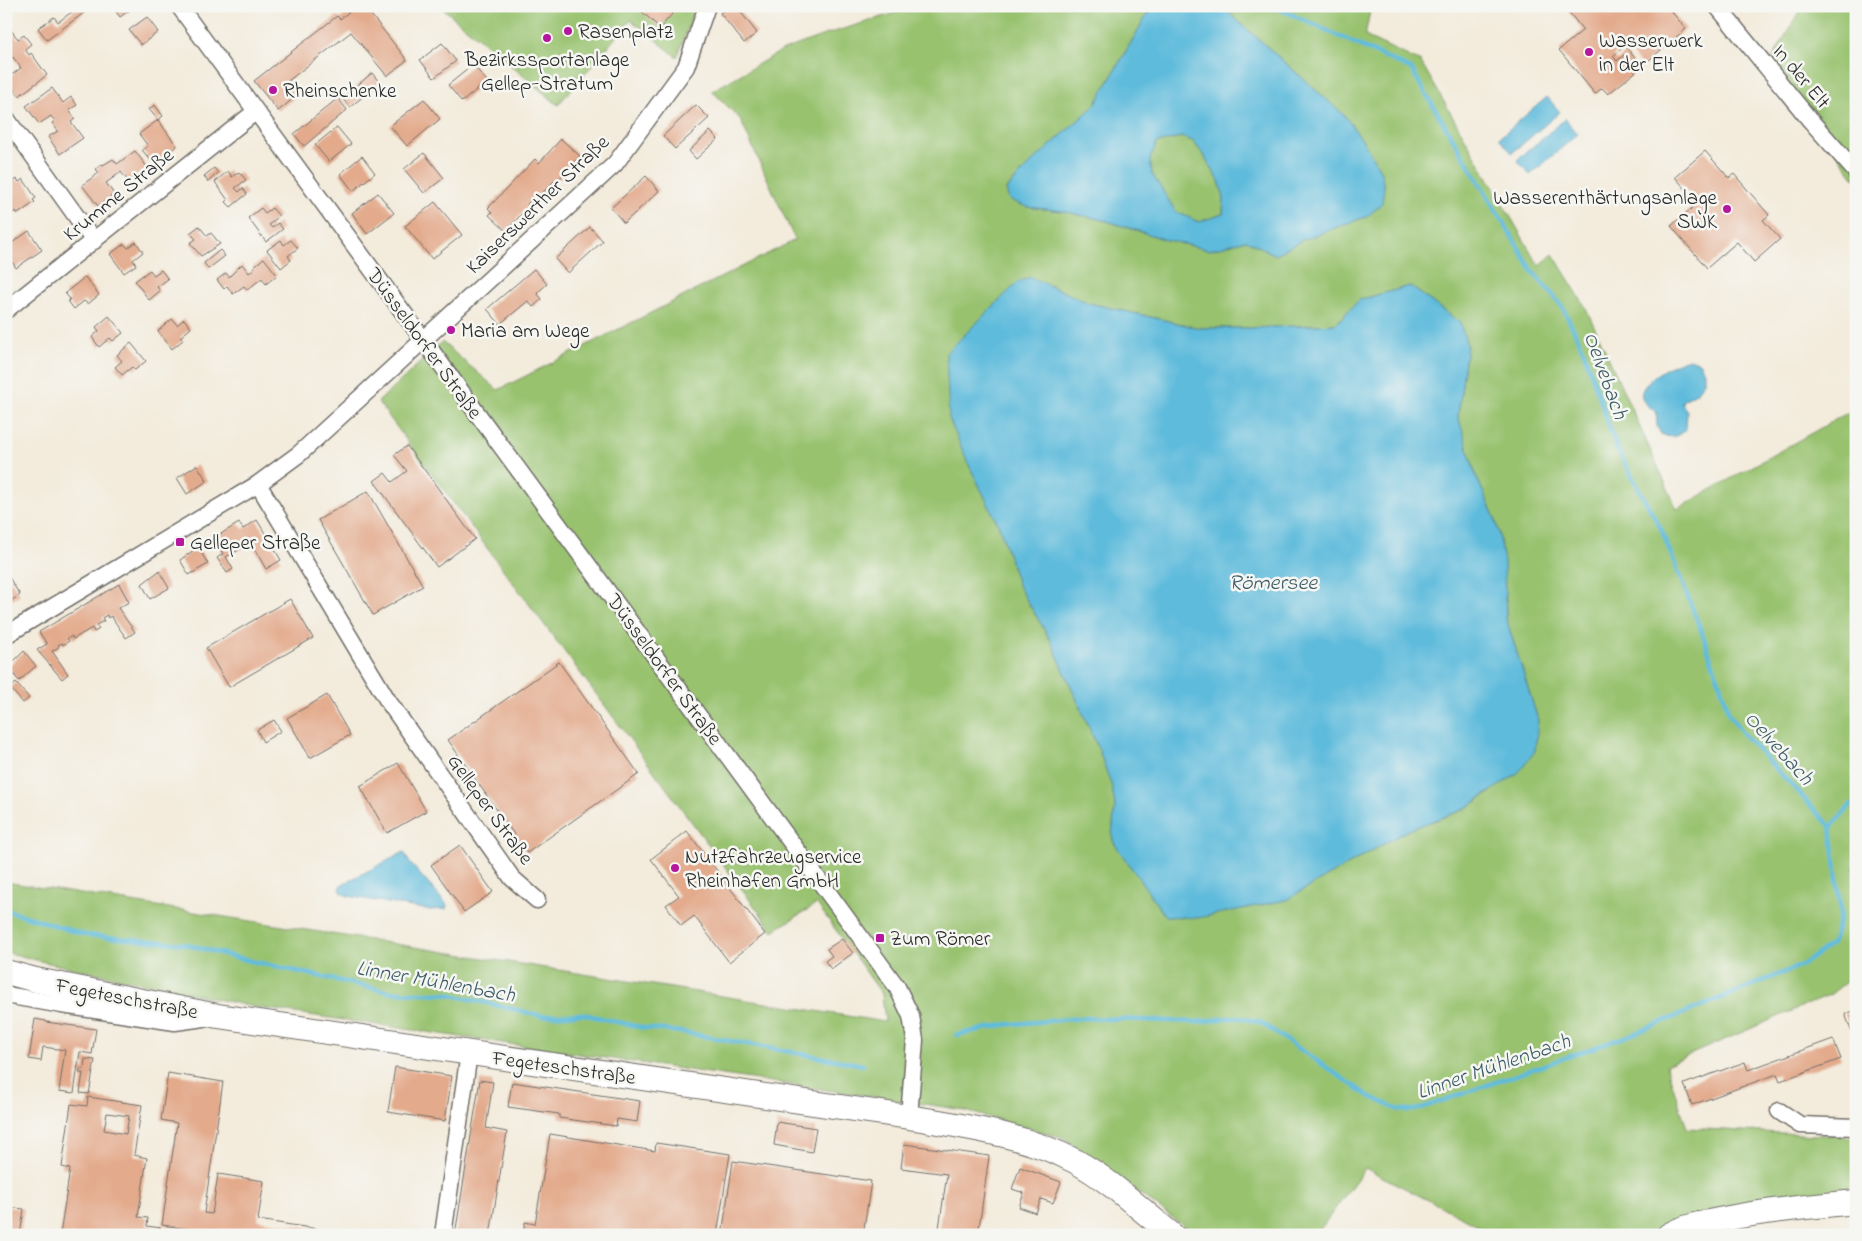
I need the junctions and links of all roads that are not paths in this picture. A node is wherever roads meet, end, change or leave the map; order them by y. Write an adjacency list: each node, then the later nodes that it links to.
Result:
1 (179, 6): 4 (street, Düsseldorfer Straße)
2 (707, 6): 9 (street, Kaiserswerther Straße)
3 (1717, 6): 6 (street, In der Elt)
4 (256, 112): 7 (street, Krumme Straße); 9 (street, Düsseldorfer Straße)
5 (6, 118): 7 (street)
6 (1856, 172)
7 (94, 241): 8 (street, Krumme Straße)
8 (6, 310)
9 (424, 341): 10 (street); 20 (street, Düsseldorfer Straße)
10 (258, 484): 11 (street); 12 (street, Gelleper Straße)
11 (6, 635)
12 (537, 900)
13 (6, 972): 14 (main road, Fegeteschstraße)
14 (36, 980): 15 (street, Fegeteschstraße); 17 (main road, Fegeteschstraße)
15 (6, 989)
16 (6, 994): 17 (street, Fegeteschstraße)
17 (218, 1016): 18 (main road, Fegeteschstraße)
18 (469, 1053): 20 (main road, Fegeteschstraße); 23 (street)
19 (1778, 1111): 21 (street)
20 (909, 1117): 24 (main road)
21 (1856, 1127)
22 (1856, 1202): 25 (main road)
23 (443, 1235)
24 (1172, 1235)
25 (1669, 1235)

